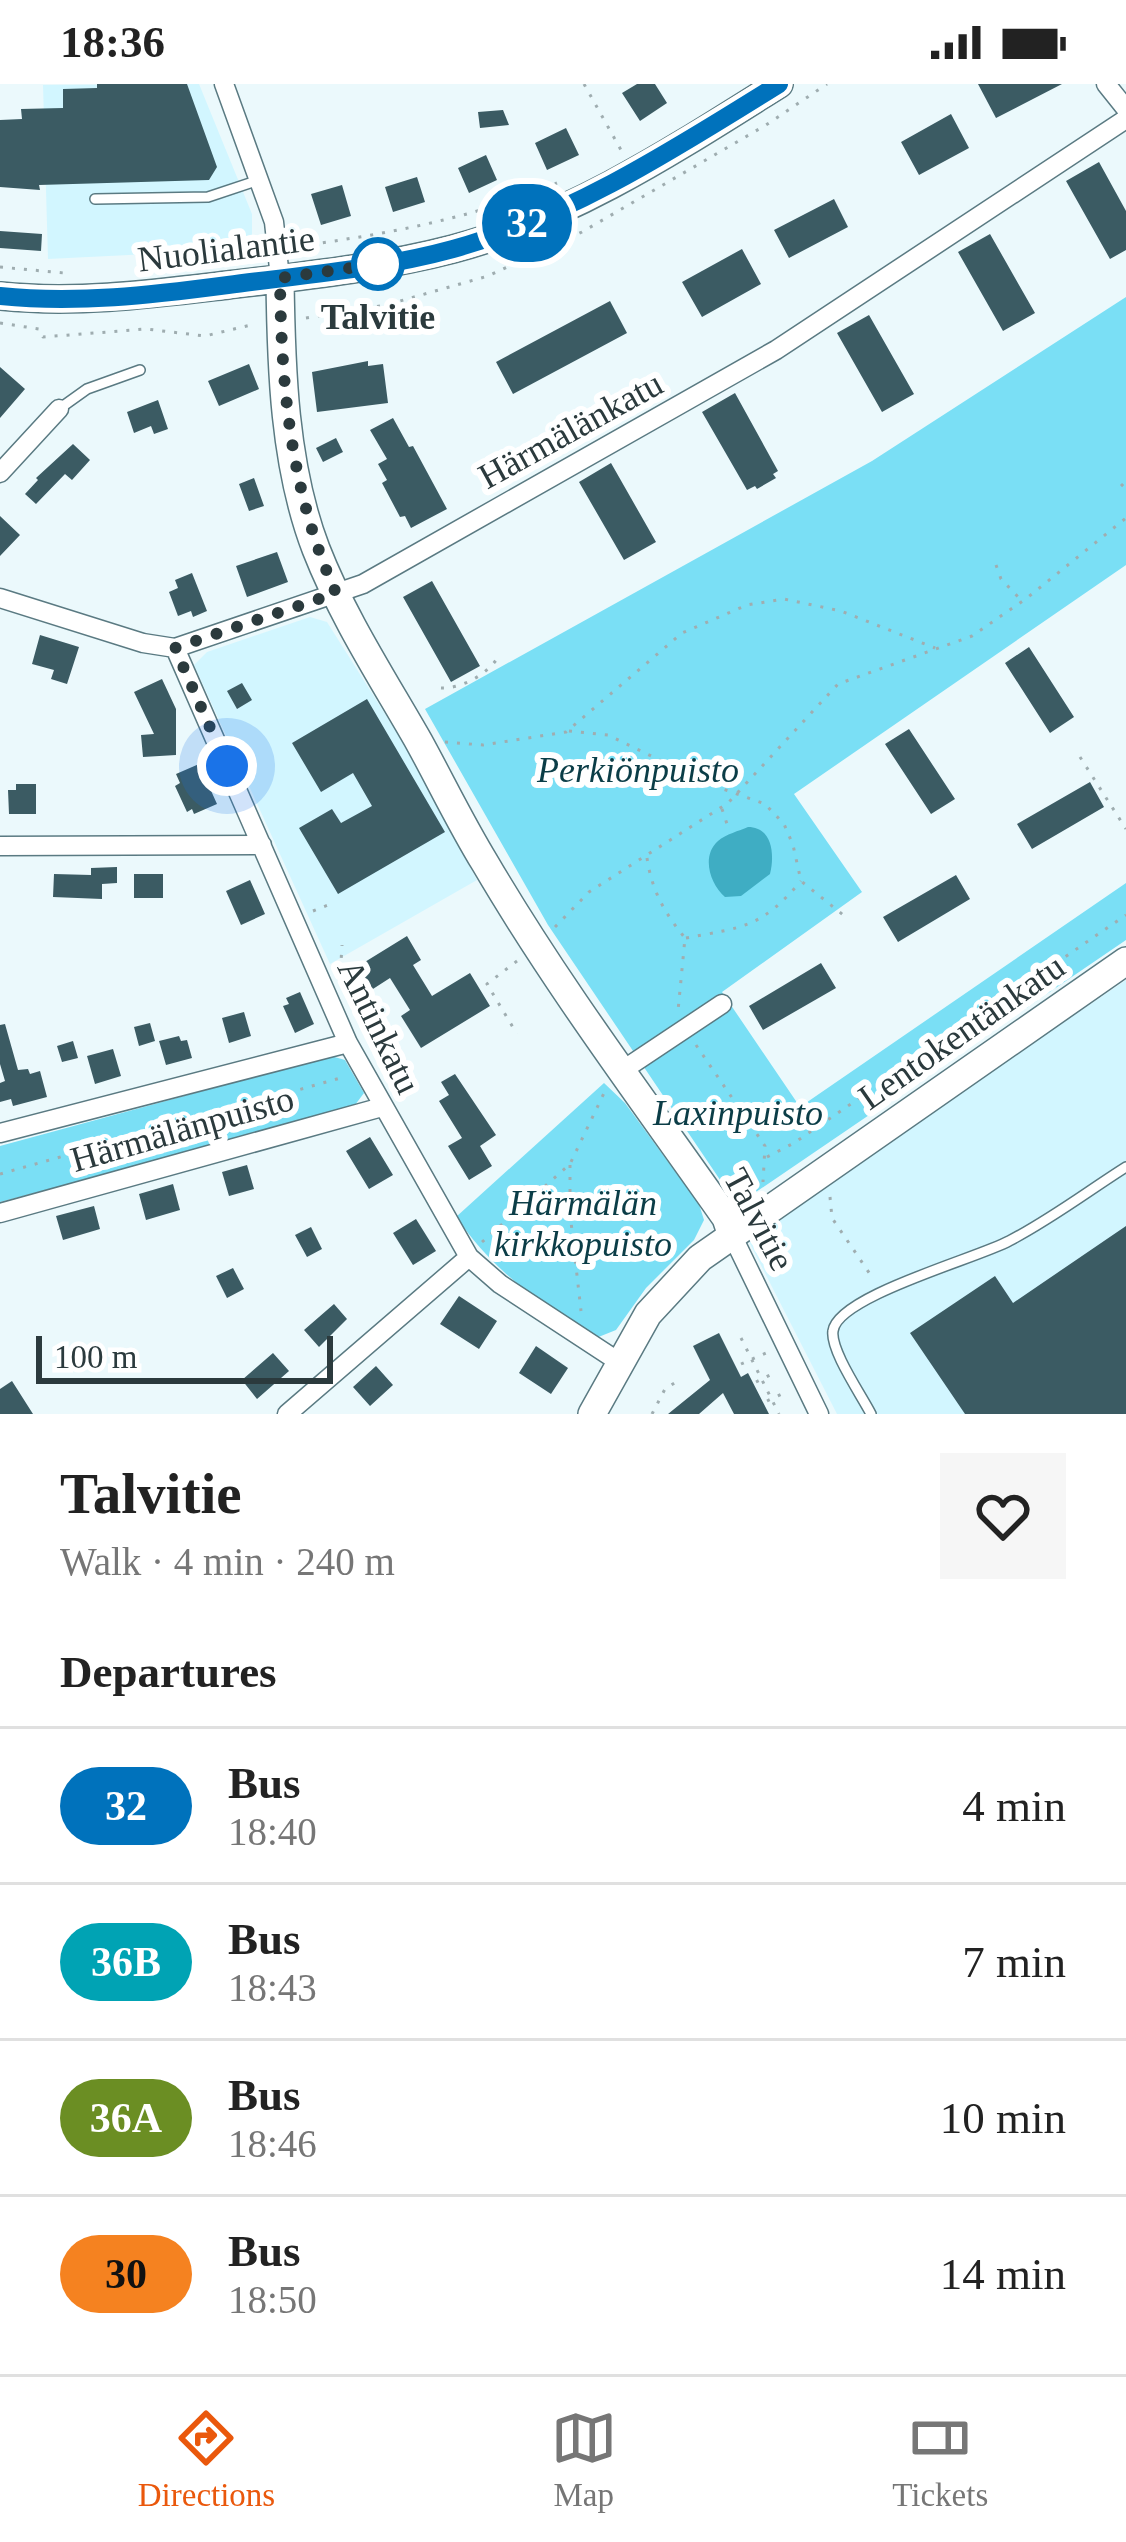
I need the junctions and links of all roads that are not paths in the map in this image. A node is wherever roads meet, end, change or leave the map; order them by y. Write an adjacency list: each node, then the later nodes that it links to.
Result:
1 (224, 84): 6 (street, Talvitie)
2 (779, 84): 8 (street, Nuolialantie)
3 (1106, 84): 4 (street)
4 (1126, 109)
5 (1126, 119): 13 (street, Härmälänkatu)
6 (259, 180): 7 (lane); 8 (street, Talvitie)
7 (95, 199)
8 (280, 278): 9 (street, Nuolialantie); 13 (street, Talvitie)
9 (0, 296)
10 (140, 370): 11 (lane)
11 (58, 409): 12 (street)
12 (0, 473)
13 (336, 593): 15 (street, Härmälänkatu); 21 (street, Talvitie)
14 (0, 598): 15 (street)
15 (175, 648): 16 (street, Antinkatu)
16 (262, 845): 17 (street); 20 (street, Antinkatu)
17 (0, 846)
18 (1126, 962): 26 (street, Lentokentänkatu)
19 (722, 1004): 21 (street)
20 (348, 1043): 22 (street, Antinkatu); 23 (street, Härmälänpuisto)
21 (623, 1070): 26 (street, Talvitie)
22 (382, 1107): 25 (street, Härmälänpuisto); 27 (street, Antinkatu)
23 (0, 1133)
24 (1126, 1167): 32 (lane)
25 (0, 1213)
26 (731, 1233): 28 (street, Lentokentänkatu); 31 (street, Talvitie)
27 (469, 1257): 28 (street, Antinkatu); 29 (street)
28 (619, 1362): 30 (street, Lentokentänkatu)
29 (287, 1414)
30 (592, 1414)
31 (819, 1414)
32 (872, 1414)

